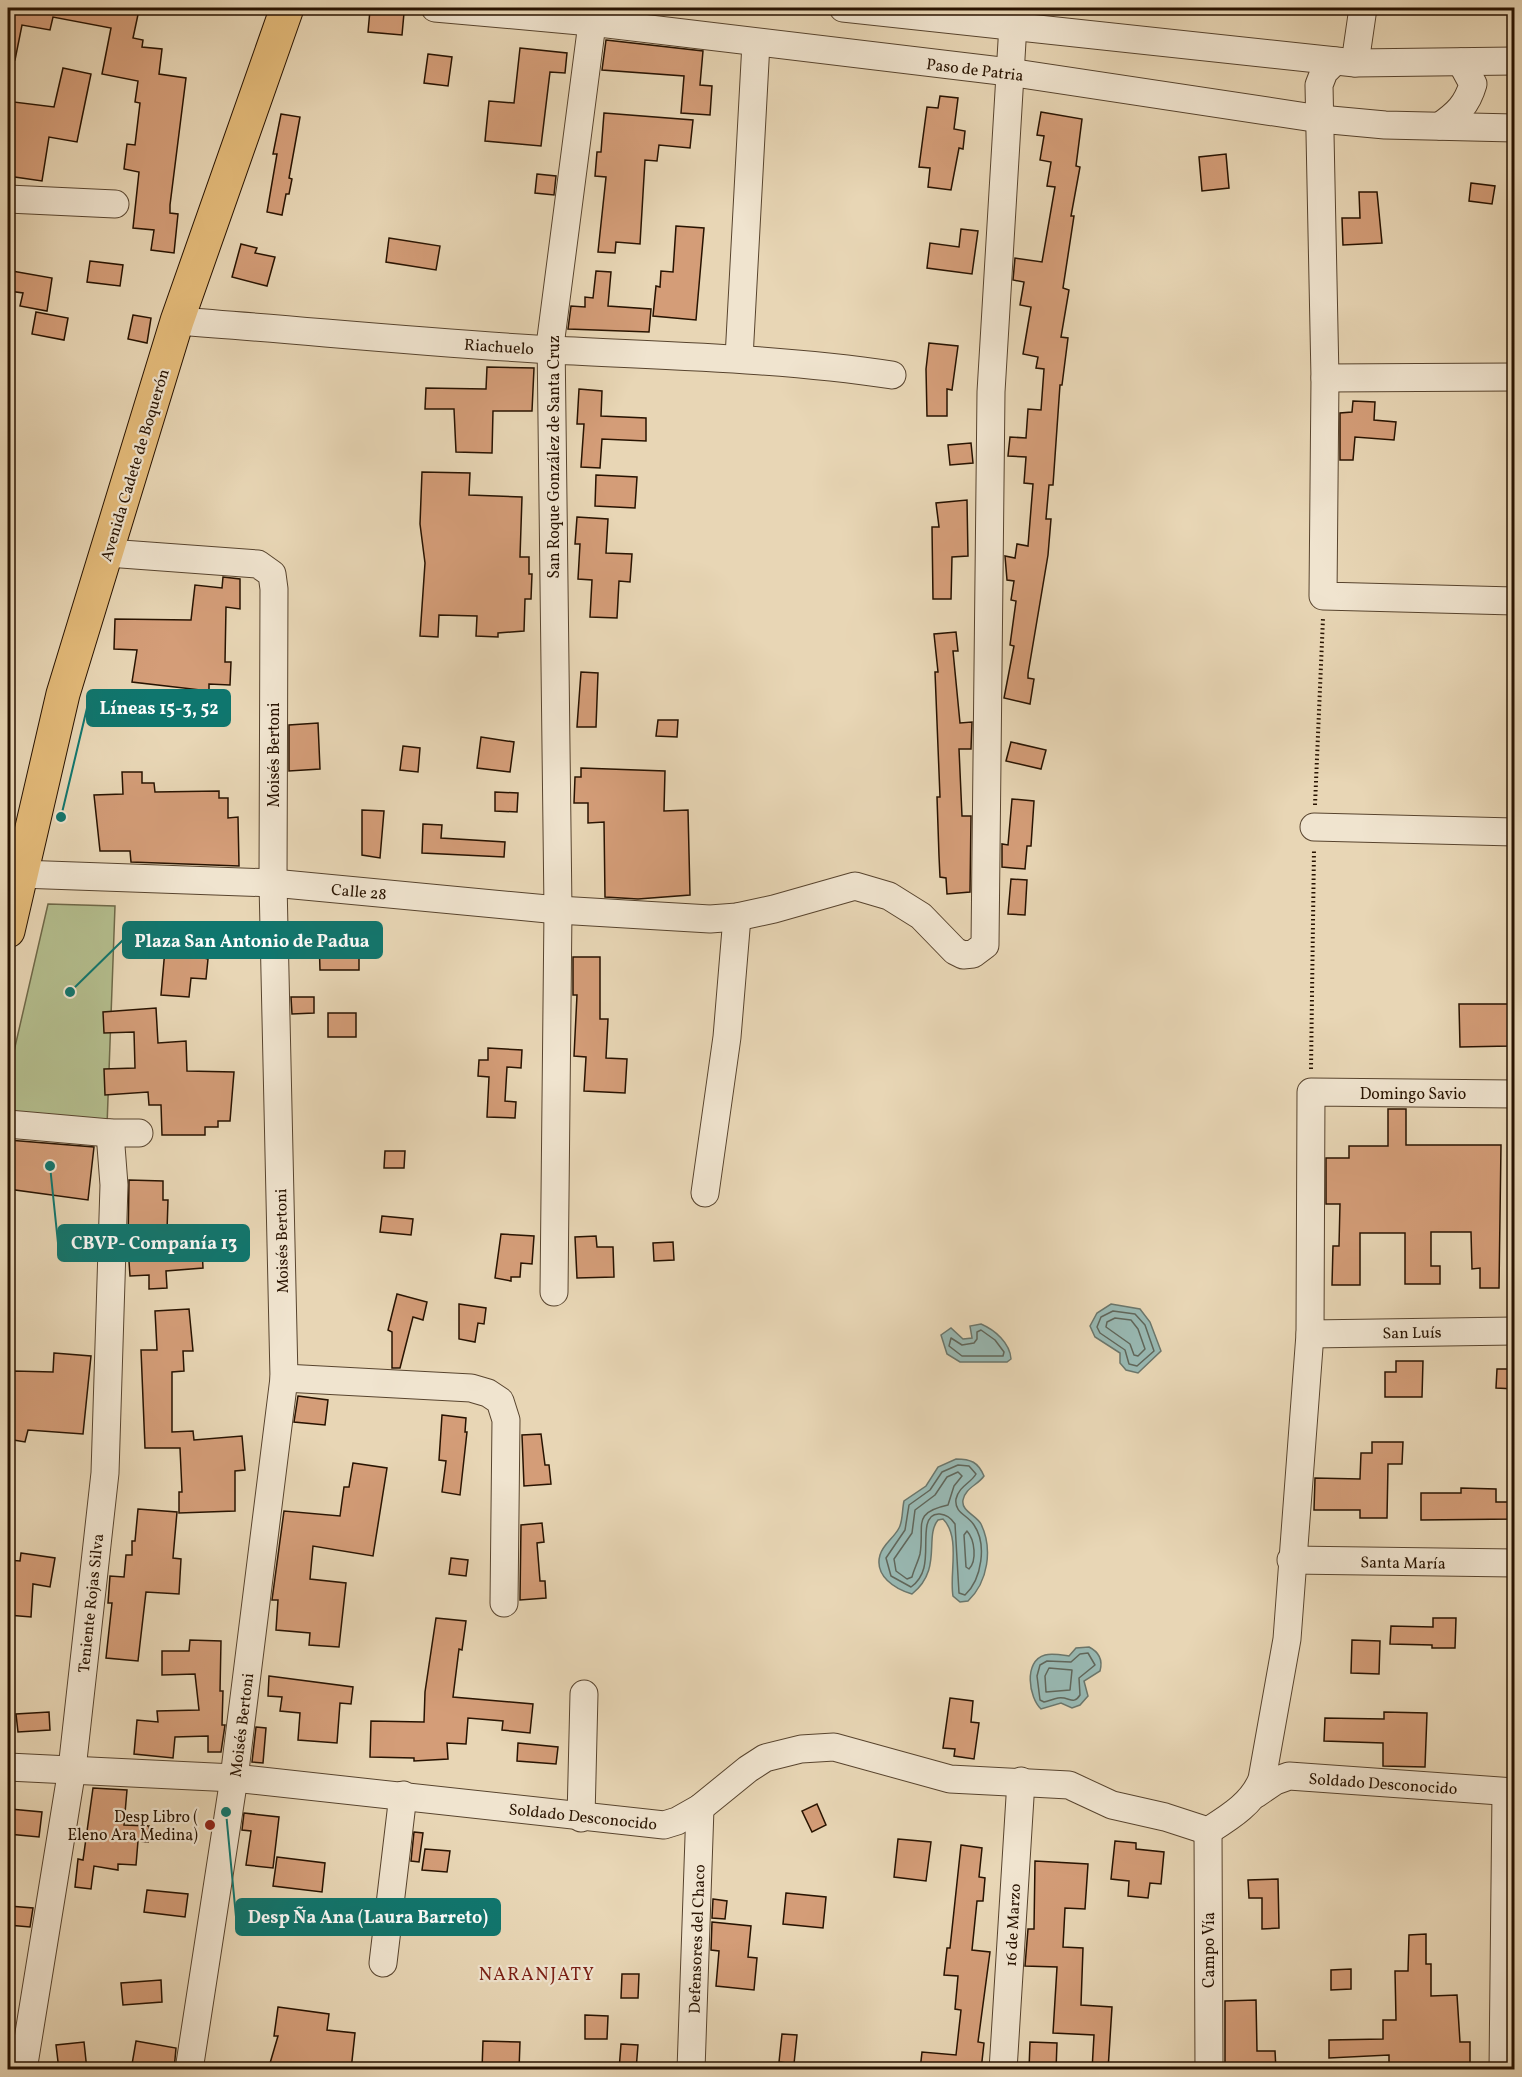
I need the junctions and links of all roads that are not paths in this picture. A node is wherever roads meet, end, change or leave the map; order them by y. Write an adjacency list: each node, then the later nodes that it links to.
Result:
1 (287, 8): 17 (main road, Avenida Cadete de Boquerón)
2 (435, 8): 5 (street, Paso de Patria)
3 (843, 8): 6 (street)
4 (1363, 8): 9 (street)
5 (593, 15): 7 (street, Paso de Patria); 18 (street, San Roque González de Santa Cruz)
6 (1013, 16): 9 (street); 11 (street)
7 (756, 43): 11 (street, Paso de Patria); 19 (street)
8 (1515, 60): 10 (street)
9 (1345, 62): 10 (street); 12 (street)
10 (1461, 62): 13 (street)
11 (1009, 72): 12 (street, Paso de Patria); 30 (street, Calle 28)
12 (1320, 118): 13 (street, Paso de Patria); 22 (street)
13 (1440, 126): 14 (street, Paso de Patria)
14 (1515, 128)
15 (8, 199): 16 (street)
16 (115, 204)
17 (177, 321): 18 (street, Riachuelo); 23 (main road, Avenida Cadete de Boquerón)
18 (551, 350): 19 (street, Riachuelo); 29 (street, San Roque González de Santa Cruz)
19 (739, 358): 20 (street, Riachuelo)
20 (892, 375)
21 (1515, 377): 22 (street)
22 (1325, 378): 24 (street)
23 (108, 553): 27 (main road, Avenida Cadete de Boquerón); 28 (street, Moisés Bertoni)
24 (1515, 601)
25 (1314, 827): 26 (street)
26 (1515, 832)
27 (14, 872): 28 (street, Calle 28); 31 (main road, Avenida Cadete de Boquerón)
28 (273, 883): 29 (street, Calle 28); 40 (street, Moisés Bertoni)
29 (558, 910): 30 (street, Calle 28); 37 (street, San Roque González de Santa Cruz)
30 (737, 917): 36 (street)
31 (8, 931)
32 (1515, 1094): 39 (street, Domingo Savio)
33 (8, 1124): 34 (street)
34 (110, 1133): 35 (street); 46 (street, Teniente Rojas Silva)
35 (139, 1133)
36 (705, 1193)
37 (554, 1292)
38 (1515, 1331): 39 (street, San Luís)
39 (1310, 1334): 41 (street)
40 (284, 1378): 43 (street); 47 (street, Moisés Bertoni)
41 (1291, 1560): 42 (street, Santa María); 49 (street)
42 (1515, 1563)
43 (504, 1603)
44 (584, 1694): 53 (street)
45 (8, 1767): 46 (street, Soldado Desconocido)
46 (72, 1769): 47 (street, Soldado Desconocido); 57 (street, Teniente Rojas Silva)
47 (234, 1778): 51 (street, Soldado Desconocido); 58 (street, Moisés Bertoni)
48 (1021, 1781): 52 (street, Soldado Desconocido); 54 (street, Soldado Desconocido); 60 (street, 16 de Marzo)
49 (1259, 1786): 50 (street, Soldado Desconocido); 54 (street, Soldado Desconocido)
50 (1510, 1792): 56 (street)
51 (403, 1796): 53 (street, Soldado Desconocido); 55 (street)
52 (700, 1808): 53 (street, Soldado Desconocido); 59 (street, Defensores del Chaco)
53 (582, 1818)
54 (1208, 1831): 61 (street, Campo Vía)
55 (383, 1963)
56 (1509, 2026): 62 (street)
57 (23, 2070)
58 (189, 2070)
59 (691, 2070)
60 (1004, 2070)
61 (1209, 2070)
62 (1503, 2070)

